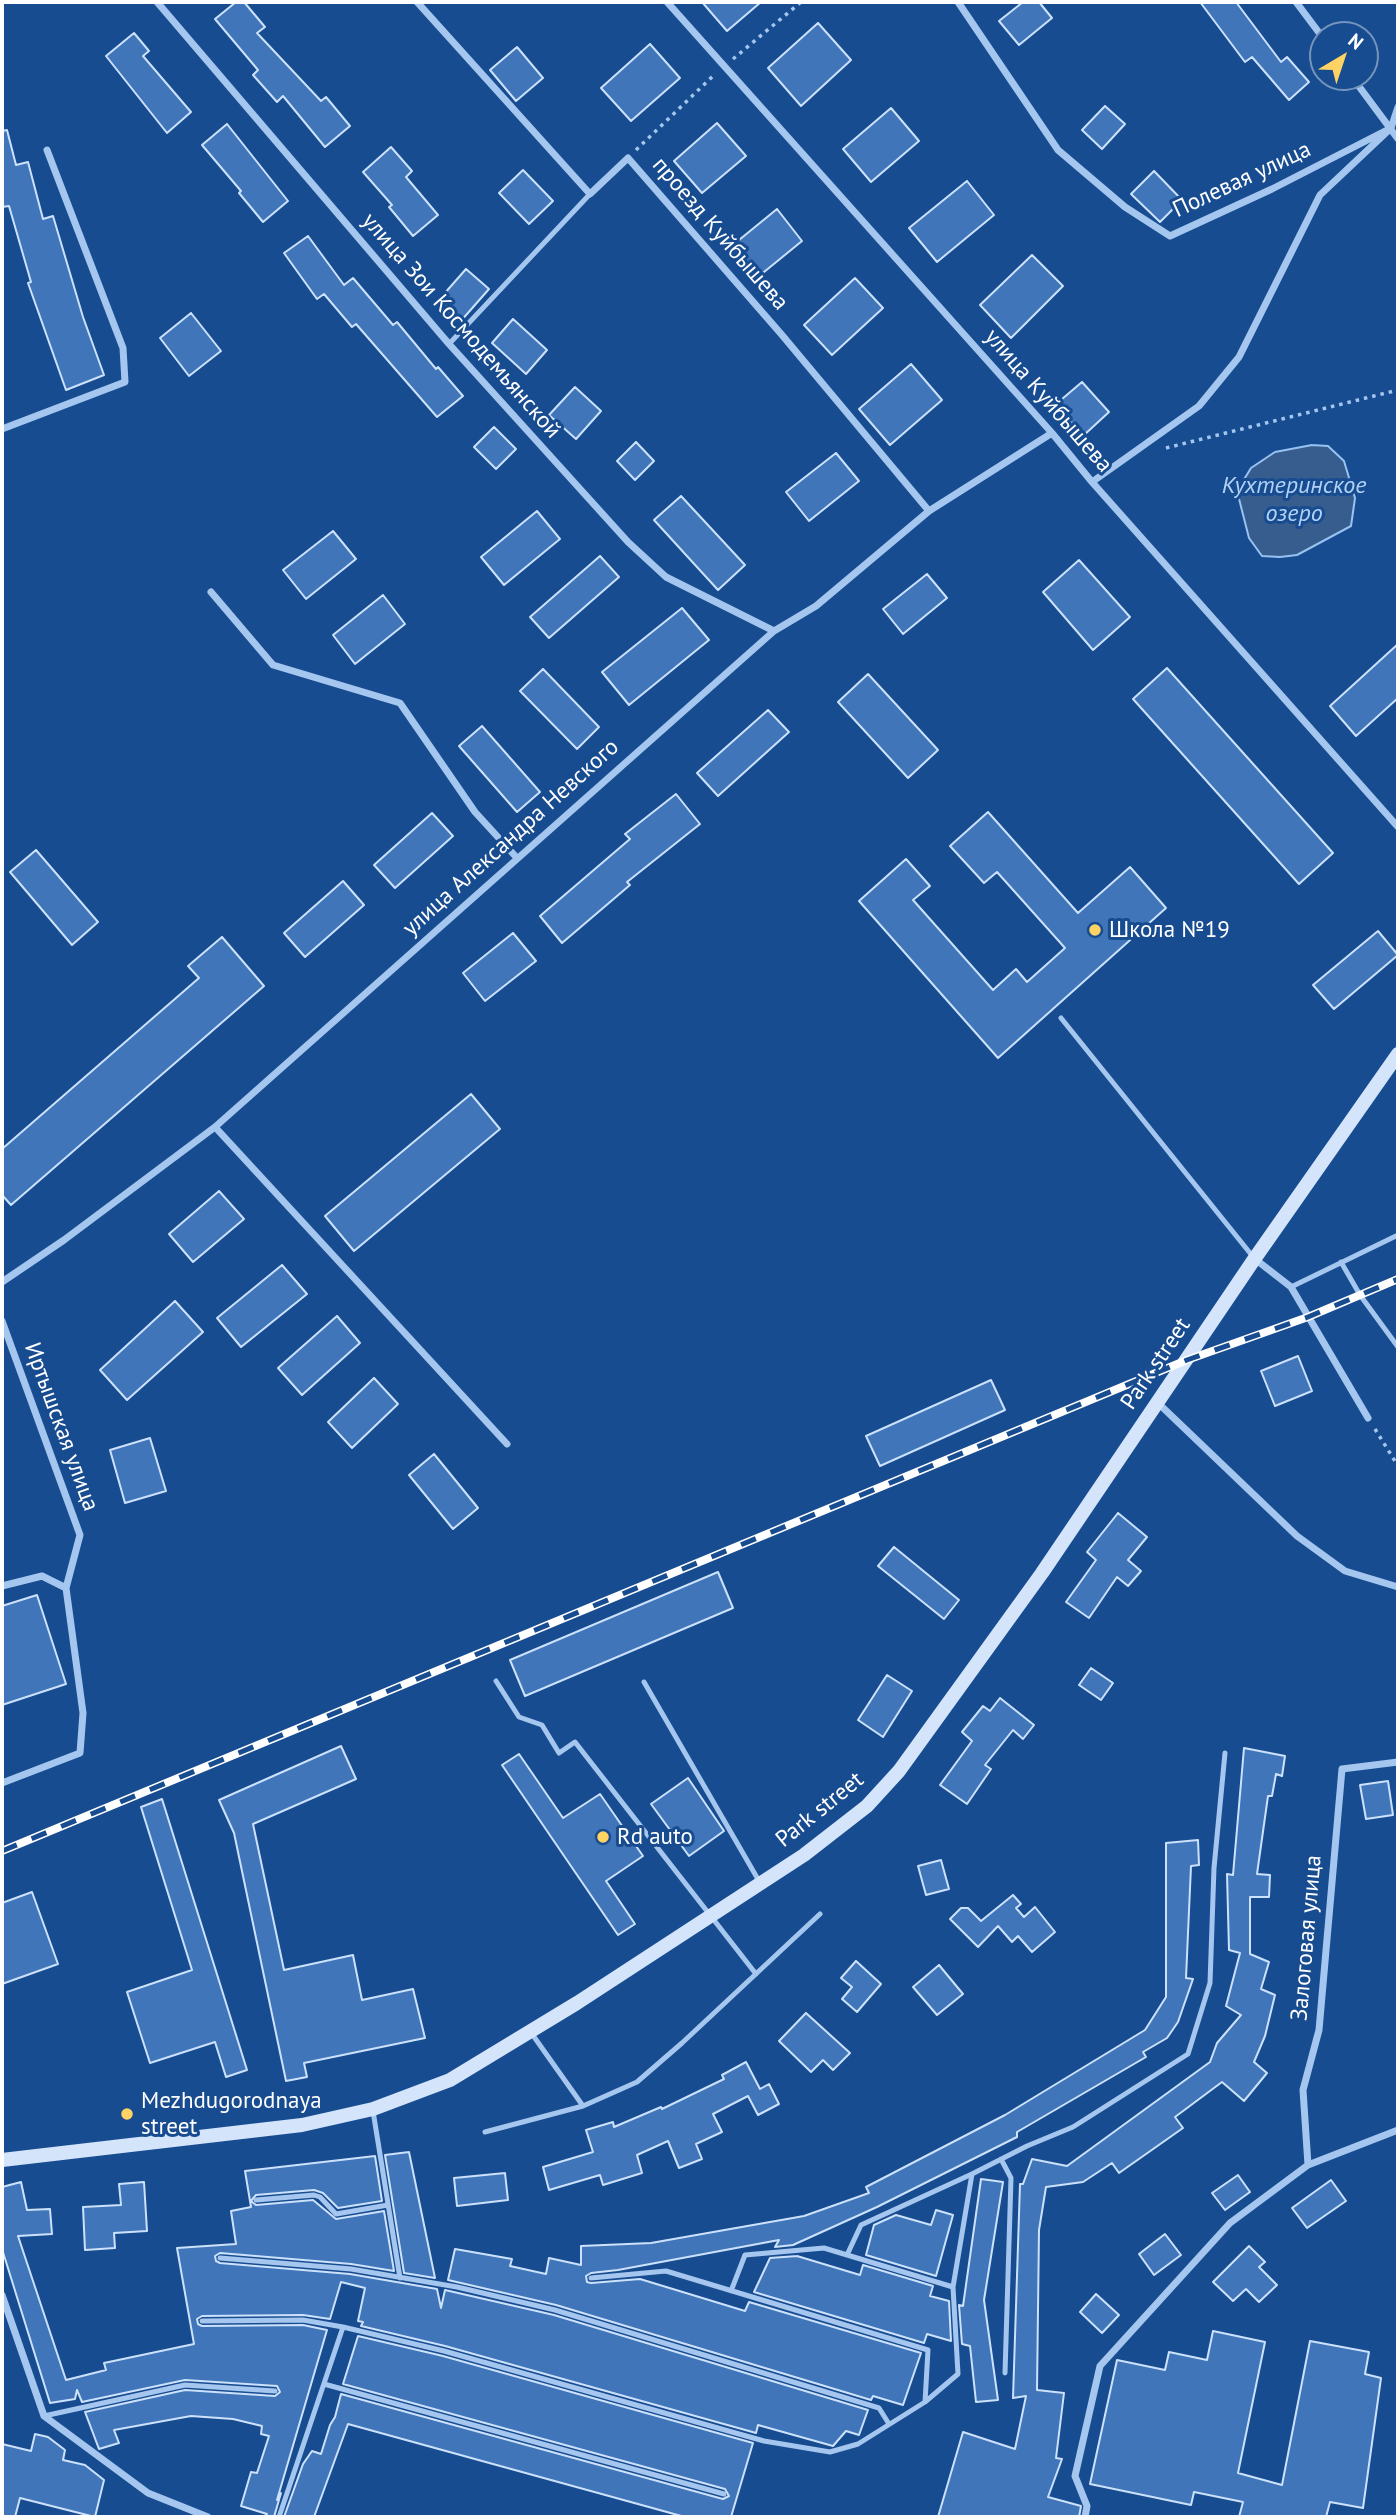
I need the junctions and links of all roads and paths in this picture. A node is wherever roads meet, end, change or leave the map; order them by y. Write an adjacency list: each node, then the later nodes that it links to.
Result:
1 (157, 2): 16 (street, улица Зои Космодемьянской)
2 (417, 2): 15 (street)
3 (667, 2): 8 (street, улица Куйбышева)
4 (801, 2): 8 (path)
5 (958, 2): 11 (street, Полевая улица)
6 (1296, 2): 7 (street)
7 (1310, 21)
8 (724, 66): 14 (path); 19 (street, улица Куйбышева)
9 (1363, 91): 11 (street)
10 (1398, 107): 11 (street)
11 (1391, 128): 12 (street); 21 (street)
12 (1398, 139)
13 (47, 150): 18 (street)
14 (628, 158): 15 (street, проезд Куйбышева); 22 (street, проезд Куйбышева)
15 (590, 194): 16 (lane)
16 (449, 344): 24 (street, улица Зои Космодемьянской)
17 (1398, 390): 20 (path)
18 (2, 429)
19 (1052, 433): 21 (street, улица Куйбышева); 22 (street, улица Александра Невского)
20 (1163, 449)
21 (1092, 482): 25 (street, улица Куйбышева)
22 (929, 511): 24 (street, улица Александра Невского)
23 (211, 592): 26 (street)
24 (774, 631): 26 (street, улица Александра Невского)
25 (1398, 827)
26 (517, 859): 29 (street, улица Александра Невского)
27 (1061, 1018): 31 (lane)
28 (1398, 1054): 31 (street, Park street)
29 (215, 1127): 33 (street, улица Александра Невского); 39 (street)
30 (1398, 1235): 32 (lane)
31 (1255, 1258): 34 (street); 37 (street, Park street)
32 (1340, 1262): 34 (lane); 36 (lane)
33 (2, 1282)
34 (1291, 1287): 38 (street)
35 (2, 1321): 43 (street, Иртышская улица)
36 (1398, 1347)
37 (1158, 1403): 42 (street); 49 (street, Park street)
38 (1368, 1418): 40 (path)
39 (507, 1444)
40 (1398, 1466)
41 (2, 1586): 43 (street)
42 (1398, 1587)
43 (66, 1588): 48 (street, Иртышская улица)
44 (496, 1681): 51 (lane)
45 (644, 1682): 49 (lane)
46 (1225, 1753): 58 (lane)
47 (1398, 1762): 60 (street, Залоговая улица)
48 (2, 1783)
49 (761, 1884): 51 (street, Park street)
50 (820, 1914): 52 (lane)
51 (711, 1916): 52 (lane); 53 (street, Park street)
52 (756, 1975): 54 (lane)
53 (530, 2031): 54 (lane); 55 (street, Park street)
54 (583, 2106): 57 (lane)
55 (373, 2109): 59 (street, Park street); 63 (lane)
56 (1398, 2130): 60 (street)
57 (485, 2132)
58 (1001, 2159): 61 (lane); 73 (lane)
59 (2, 2160)
60 (1308, 2165): 82 (street)
61 (972, 2174): 64 (lane); 68 (lane)
62 (256, 2200): 63 (lane)
63 (388, 2205): 66 (lane)
64 (847, 2255): 68 (lane); 69 (lane)
65 (220, 2258): 66 (lane)
66 (400, 2277): 78 (lane)
67 (592, 2278): 69 (lane)
68 (953, 2287): 76 (lane)
69 (731, 2291): 76 (lane)
70 (2, 2295): 77 (street)
71 (202, 2321): 72 (lane)
72 (343, 2327): 74 (lane); 78 (lane)
73 (1004, 2373)
74 (324, 2384): 79 (lane); 81 (lane)
75 (275, 2391): 77 (lane)
76 (925, 2402): 78 (lane)
77 (44, 2416): 80 (street)
78 (889, 2424)
79 (724, 2494)
80 (208, 2517)
81 (279, 2517)
82 (1085, 2517)

